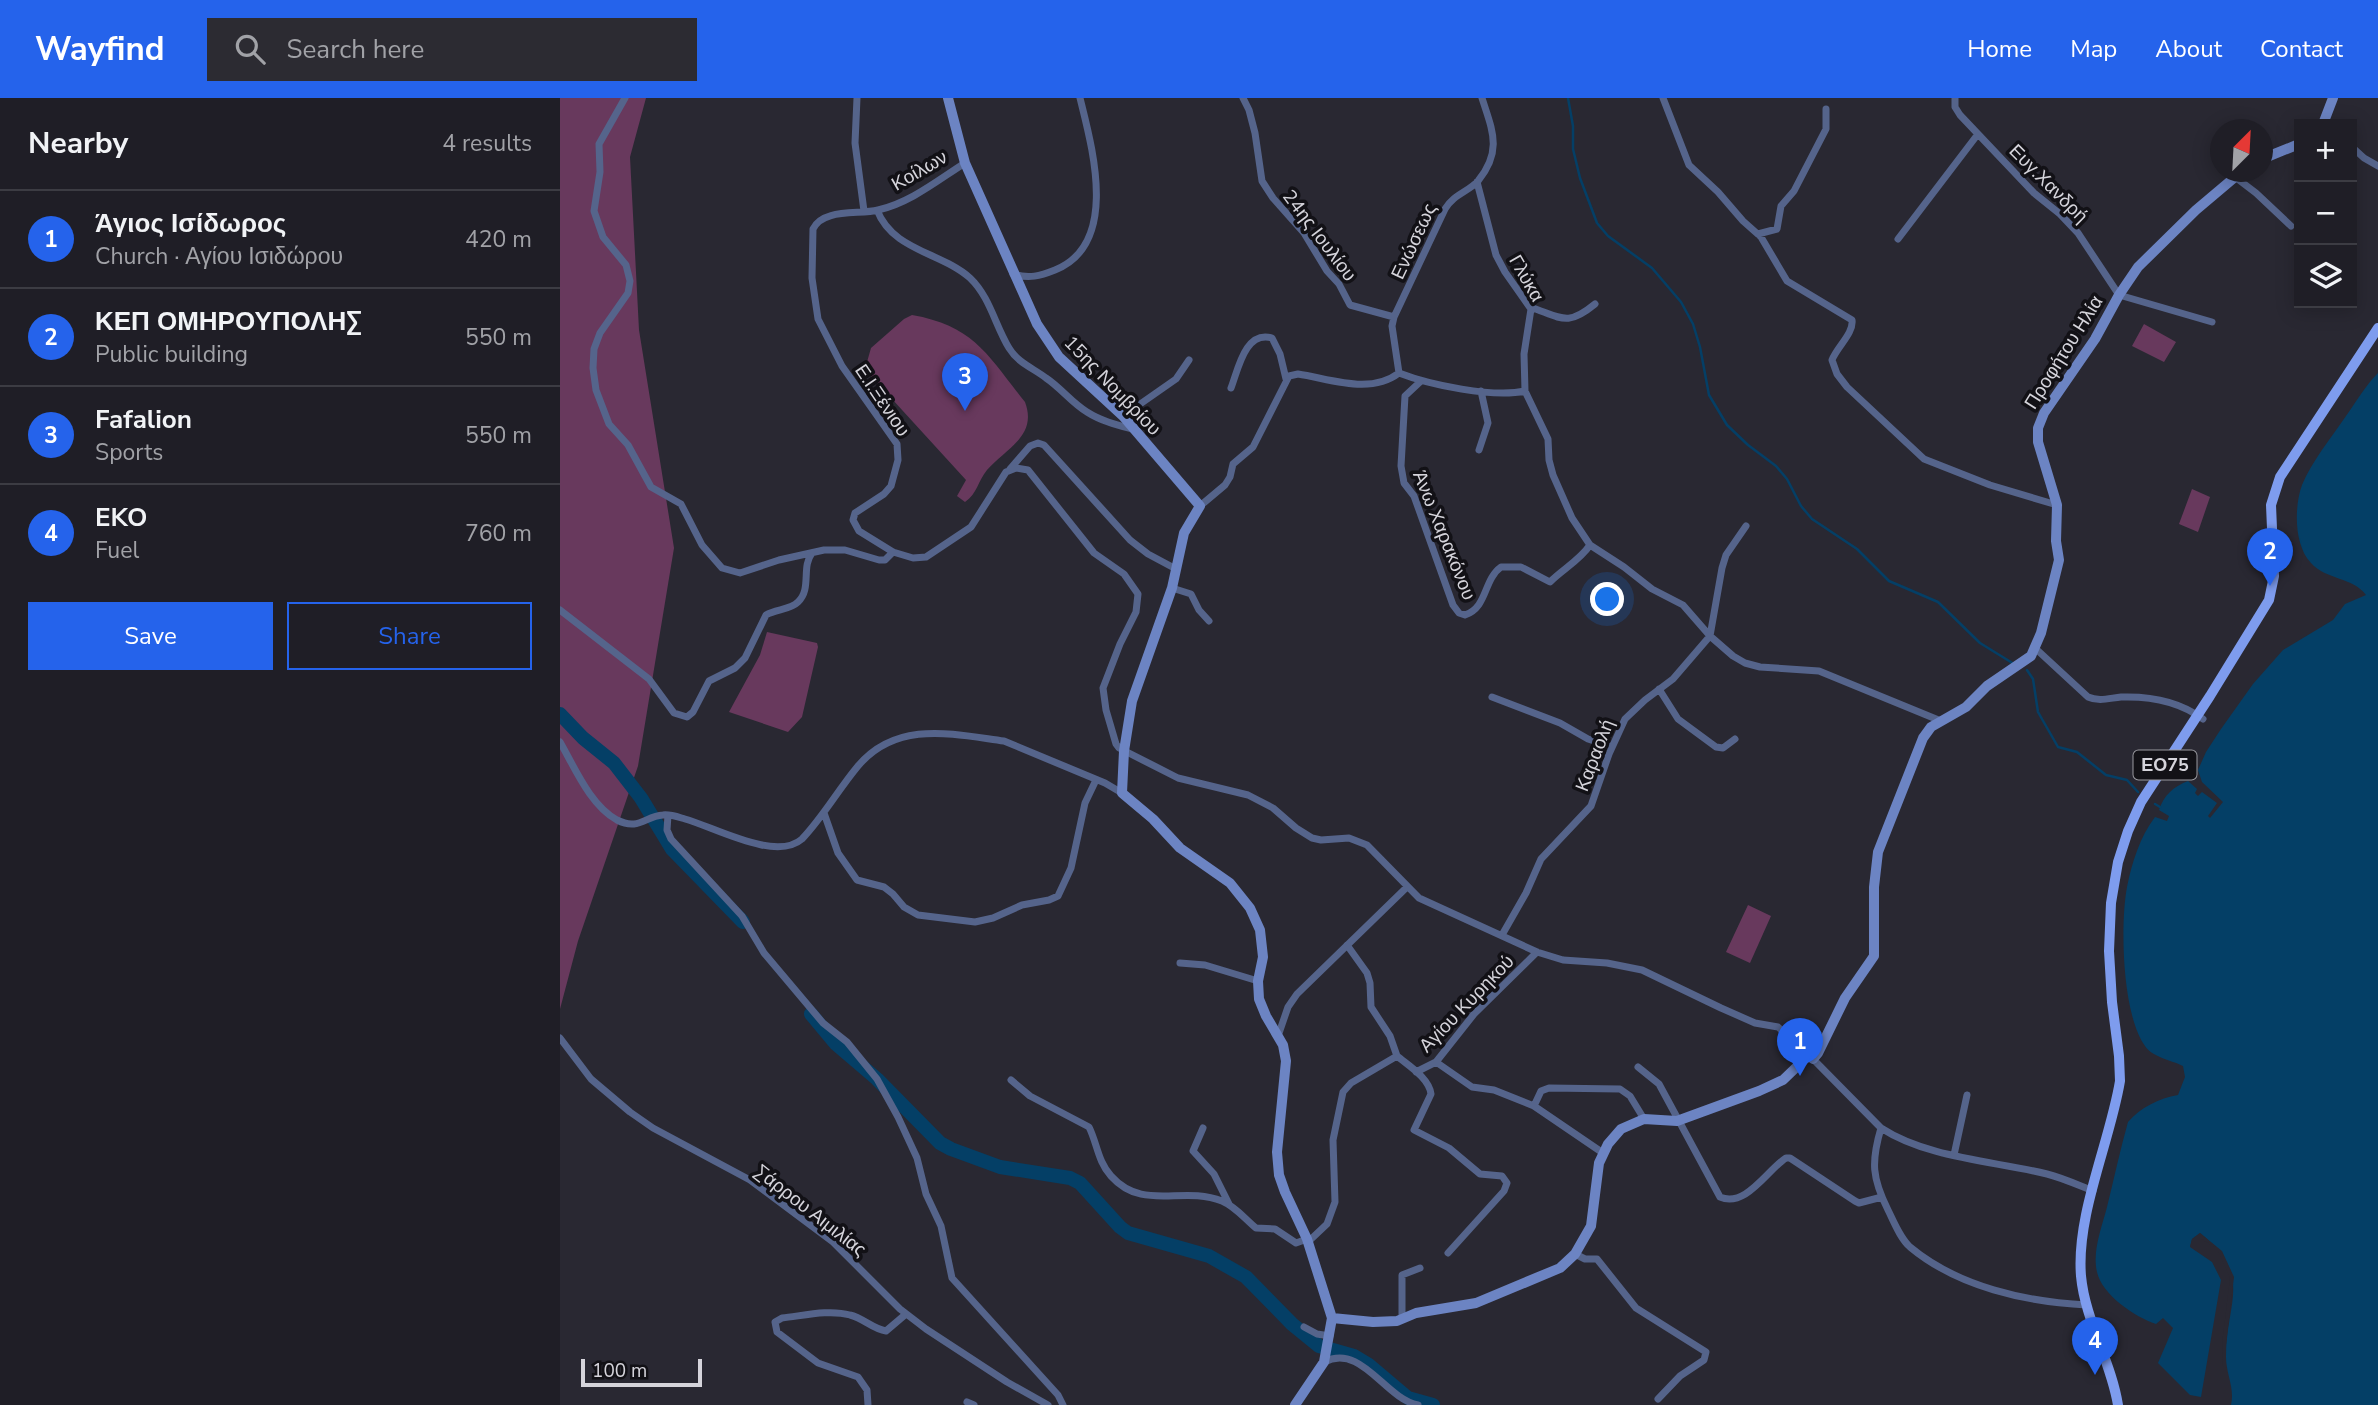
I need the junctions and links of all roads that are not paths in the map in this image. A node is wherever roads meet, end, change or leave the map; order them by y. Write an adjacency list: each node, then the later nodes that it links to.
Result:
1 (625, 98): 50 (street)
2 (857, 98): 21 (street)
3 (948, 98): 16 (street, Κοίλων)
4 (1080, 98): 27 (street)
5 (1243, 98): 31 (street, 24ης Ιουλίου)
6 (1482, 98): 18 (street, Ενώσεως)
7 (1663, 98): 25 (street)
8 (1955, 98): 12 (street, Ευγ.Χανδρή)
9 (2333, 98): 11 (street)
10 (1826, 109): 25 (street)
11 (2328, 119)
12 (1978, 134): 26 (street); 28 (street, Ευγ.Χανδρή)
13 (2294, 146): 15 (street)
14 (2357, 152): 17 (street)
15 (2273, 155)
16 (965, 163): 22 (street, Κοίλων); 27 (street, 15ης Νομβρίου)
17 (2378, 166)
18 (1477, 182): 30 (street, Γλύκα); 31 (street, Ενώσεως)
19 (2229, 182): 28 (street, Προφήτου Ηλία)
20 (2246, 182): 24 (street)
21 (864, 211): 22 (street, Κοίλων); 23 (street, Κοίλων)
22 (877, 211): 43 (street)
23 (824, 217): 51 (street, Ε.Ι.Ξένιου)
24 (2291, 226)
25 (1758, 234): 46 (street)
26 (1898, 239)
27 (1013, 274): 42 (street, 15ης Νομβρίου)
28 (2119, 295): 32 (street); 46 (street, Προφήτου Ηλία)
29 (1595, 303): 30 (street)
30 (1530, 307): 41 (street, Γλύκα)
31 (1394, 317): 36 (street, Ενώσεως)
32 (2212, 322)
33 (2378, 328): 60 (main road, ΕΟ75)
34 (2378, 338): 60 (main road, ΕΟ75)
35 (1189, 360): 42 (street)
36 (1399, 373): 37 (street); 38 (street)
37 (1286, 379): 39 (street); 47 (street)
38 (1421, 381): 40 (street); 49 (street, Άνω Χαρακόνου)
39 (1231, 388)
40 (1481, 391): 41 (street); 44 (street)
41 (1525, 391): 49 (street)
42 (1123, 416): 43 (street, 15ης Νομβρίου)
43 (1133, 430): 47 (street, 15ης Νομβρίου)
44 (1479, 450)
45 (1010, 469): 51 (street, Ε.Ι.Ξένιου); 52 (street, Ε.Ι.Ξένιου); 65 (street)
46 (2057, 505): 57 (street, Προφήτου Ηλία)
47 (1200, 506): 52 (street)
48 (1746, 526): 56 (street)
49 (1590, 545): 56 (street)
50 (813, 552): 51 (street); 54 (street)
51 (893, 552)
52 (1176, 569): 53 (street)
53 (1172, 588): 55 (street); 65 (street)
54 (560, 610)
55 (1209, 621)
56 (1710, 636): 58 (street, Καραολή); 61 (street)
57 (2035, 648): 60 (street); 61 (street)
58 (1659, 690): 62 (street); 64 (street, Καραολή)
59 (1492, 697): 64 (street)
60 (2200, 717): 92 (main road, ΕΟ75); 96 (main road, ΕΟ75)
61 (1941, 721): 79 (street)
62 (1735, 739)
63 (560, 742): 69 (street)
64 (1612, 747): 71 (street, Καραολή)
65 (1124, 751): 67 (street); 70 (street)
66 (1096, 780): 67 (street); 68 (street); 68 (street)
67 (1122, 793): 75 (street)
68 (824, 813): 69 (street)
69 (664, 815): 109 (street)
70 (1406, 887): 71 (street); 72 (street)
71 (1502, 935): 73 (street)
72 (1347, 944): 76 (street); 78 (street)
73 (1537, 952): 79 (street); 80 (street, Αγίου Κυρηκού)
74 (1180, 963): 75 (street)
75 (1258, 981): 76 (street)
76 (1278, 1036): 95 (street)
77 (560, 1038): 101 (street, Σάρρου Αιμιλίας)
78 (1397, 1056): 82 (street); 95 (street)
79 (1811, 1057): 87 (street); 89 (street)
80 (1436, 1062): 82 (street, Αγίου Κυρηκού); 85 (street)
81 (1639, 1067): 87 (street)
82 (1416, 1072): 97 (street)
83 (1011, 1080): 94 (street)
84 (1967, 1095): 91 (street)
85 (1534, 1106): 86 (street); 90 (street)
86 (1644, 1119): 87 (street); 90 (street)
87 (1677, 1121): 93 (street)
88 (1203, 1128): 94 (street)
89 (1881, 1128): 91 (street); 93 (street)
90 (1603, 1153): 98 (street)
91 (1954, 1155): 92 (street)
92 (2093, 1191): 96 (main road, ΕΟ75)
93 (1882, 1196): 100 (street)
94 (1230, 1205): 95 (street)
95 (1308, 1241): 102 (street)
96 (2083, 1247): 100 (main road, ΕΟ75)
97 (1448, 1253)
98 (1575, 1254): 103 (street); 106 (street)
99 (1420, 1268): 103 (street)
100 (2087, 1305): 112 (main road, ΕΟ75)
101 (906, 1314): 107 (street); 108 (street, Σάρρου Αιμιλίας)
102 (1332, 1318): 103 (street); 105 (street)
103 (1402, 1319)
104 (1304, 1327): 105 (street)
105 (1327, 1349): 110 (street); 111 (street)
106 (1658, 1399)
107 (868, 1405)
108 (1048, 1405)
109 (1063, 1405)
110 (1295, 1405)
111 (1418, 1405)
112 (2118, 1405)

